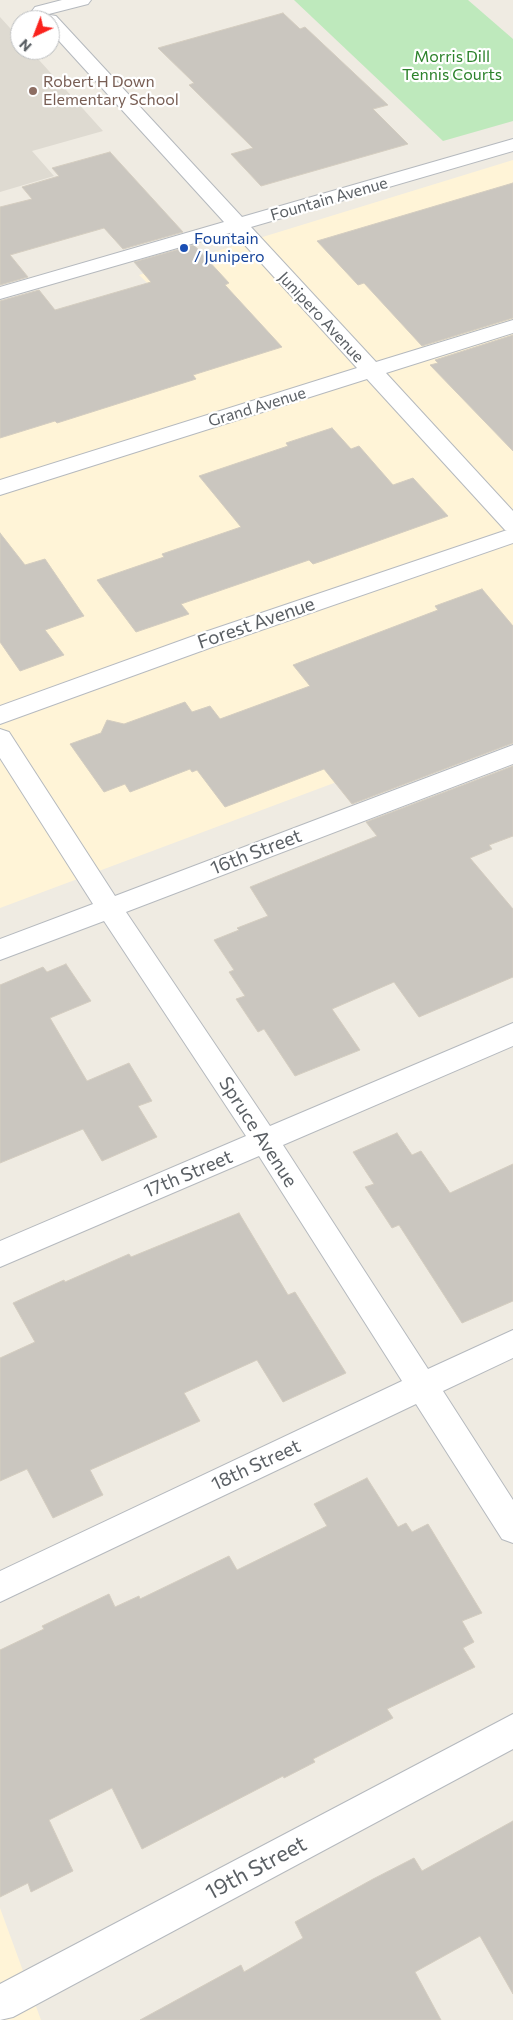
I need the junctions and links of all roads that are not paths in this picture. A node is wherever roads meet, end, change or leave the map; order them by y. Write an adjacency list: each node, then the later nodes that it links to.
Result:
1 (82, 0): 2 (street)
2 (52, 10)
3 (60, 32): 5 (street, Junipero Avenue)
4 (513, 146): 5 (street, Fountain Avenue)
5 (237, 226): 6 (street, Fountain Avenue); 8 (street, Junipero Avenue)
6 (0, 293)
7 (513, 326): 8 (street, Grand Avenue)
8 (372, 372): 9 (street, Grand Avenue); 10 (street, Junipero Avenue)
9 (0, 488)
10 (513, 525)
11 (513, 535): 12 (street, Forest Avenue)
12 (0, 715)
13 (0, 738): 15 (street, Spruce Avenue)
14 (513, 754): 15 (street, 16th Street)
15 (109, 908): 16 (street, 16th Street); 18 (street, Spruce Avenue)
16 (0, 950)
17 (513, 1034): 18 (street, 17th Street)
18 (264, 1141): 19 (street, 17th Street); 21 (street, Spruce Avenue)
19 (0, 1254)
20 (513, 1343): 21 (street, 18th Street)
21 (422, 1386): 22 (street, Spruce Avenue); 23 (street, 18th Street)
22 (513, 1528)
23 (0, 1587)
24 (513, 1731): 25 (street, 19th Street)
25 (0, 2004)

